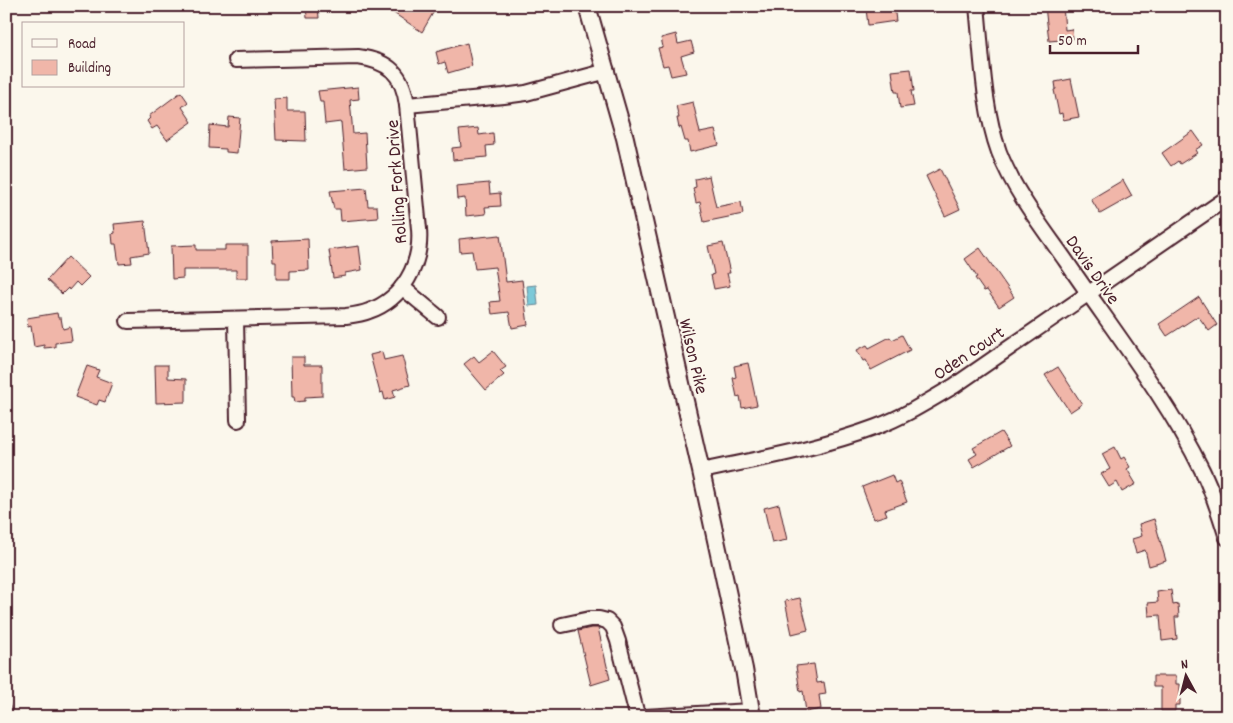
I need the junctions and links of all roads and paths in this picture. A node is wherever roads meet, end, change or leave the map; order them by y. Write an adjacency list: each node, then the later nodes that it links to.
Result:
1 (587, 6): 4 (main road, Wilson Pike)
2 (977, 6): 8 (street, Davis Drive)
3 (236, 60): 5 (street, Rolling Fork Drive)
4 (607, 72): 5 (street); 13 (main road, Wilson Pike)
5 (408, 105): 7 (street, Rolling Fork Drive)
6 (1227, 198): 8 (street, Oden Court)
7 (402, 287): 9 (street); 10 (street, Rolling Fork Drive)
8 (1087, 293): 13 (street, Oden Court); 14 (street, Davis Drive)
9 (438, 317)
10 (236, 319): 11 (street, Rolling Fork Drive); 12 (street)
11 (128, 321)
12 (238, 420)
13 (701, 471): 16 (main road, Wilson Pike)
14 (1227, 538)
15 (562, 625): 17 (street)
16 (751, 714): 17 (street)
17 (644, 717)

